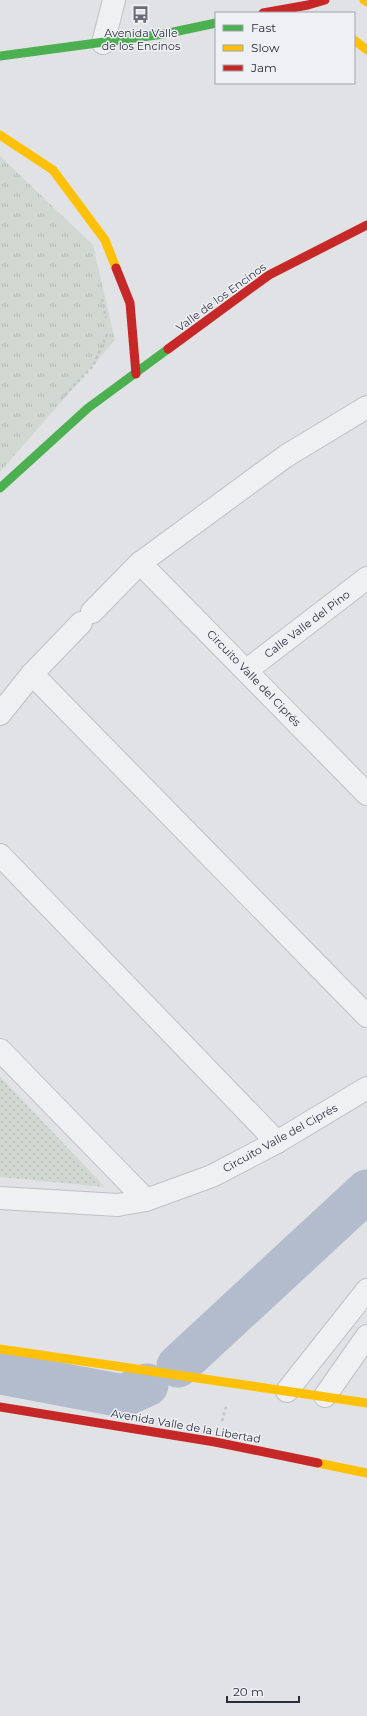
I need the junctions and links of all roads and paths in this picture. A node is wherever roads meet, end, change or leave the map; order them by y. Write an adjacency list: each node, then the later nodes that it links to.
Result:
1 (114, 0): 10 (street)
2 (325, 0): 5 (street)
3 (364, 0): 4 (street)
4 (367, 2)
5 (308, 5): 6 (street); 7 (street)
6 (268, 8)
7 (317, 12)
8 (215, 23): 10 (street)
9 (355, 41): 11 (street)
10 (103, 43): 12 (street)
11 (367, 50)
12 (0, 56)
13 (0, 135): 18 (street)
14 (367, 225): 18 (street, Valle de los Encinos)
15 (100, 292): 16 (path)
16 (107, 322)
17 (109, 330): 19 (path)
18 (136, 374): 21 (street, Valle de los Encinos)
19 (60, 399)
20 (367, 407): 22 (street)
21 (0, 488)
22 (140, 563): 24 (street, Circuito Valle del Ciprés); 25 (street)
23 (367, 578): 24 (street, Calle Valle del Pino)
24 (246, 670): 27 (street, Circuito Valle del Ciprés)
25 (32, 674): 26 (street); 29 (street)
26 (0, 714)
27 (365, 787)
28 (0, 855): 32 (street)
29 (367, 1016)
30 (0, 1050): 34 (street)
31 (367, 1088): 32 (street, Circuito Valle del Ciprés)
32 (277, 1142): 34 (street, Circuito Valle del Ciprés)
33 (0, 1198): 34 (street, Circuito Valle del Ciprés)
34 (146, 1200)
35 (367, 1290): 39 (street)
36 (367, 1336): 40 (street)
37 (0, 1349): 38 (street)
38 (234, 1384): 39 (street); 43 (path)
39 (287, 1391): 40 (street)
40 (325, 1396): 41 (street)
41 (367, 1403)
42 (0, 1407): 43 (street, Avenida Valle de la Libertad)
43 (215, 1442): 44 (street, Avenida Valle de la Libertad)
44 (367, 1473)

